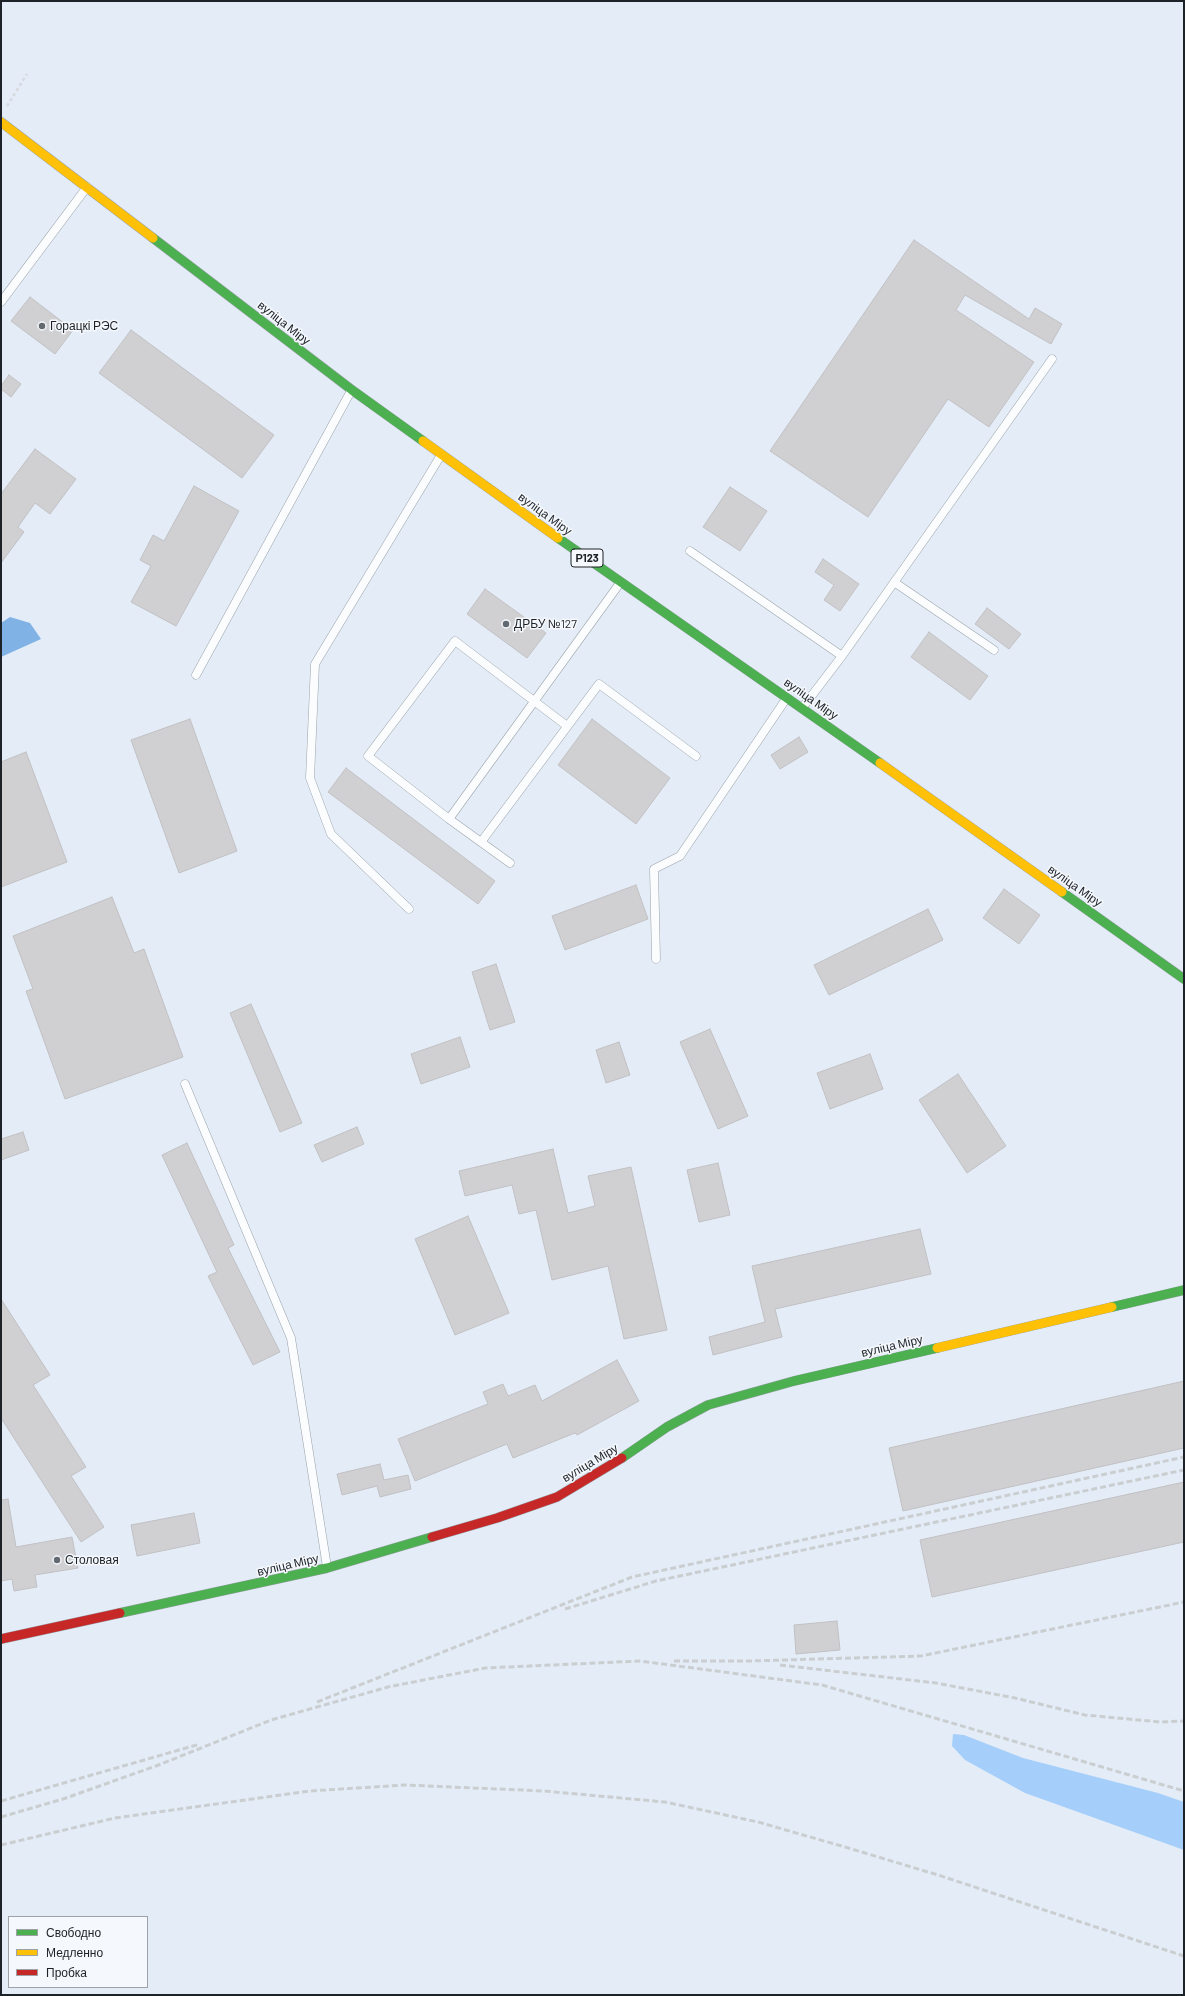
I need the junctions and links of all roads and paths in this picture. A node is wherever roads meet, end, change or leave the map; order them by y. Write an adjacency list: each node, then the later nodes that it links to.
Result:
1 (26, 74): 2 (path)
2 (5, 109)
3 (1, 122): 4 (main road, вуліца Міру / Р123)
4 (87, 187): 5 (lane); 7 (main road, вуліца Міру / Р123)
5 (1, 302)
6 (1052, 359): 11 (lane)
7 (352, 390): 8 (main road, вуліца Міру / Р123); 14 (lane)
8 (441, 454): 10 (main road, вуліца Міру / Р123); 23 (lane)
9 (690, 551): 13 (lane)
10 (620, 582): 15 (main road, вуліца Міру / Р123); 16 (lane)
11 (894, 582): 12 (lane); 13 (lane)
12 (994, 650)
13 (842, 656): 17 (lane)
14 (196, 674)
15 (787, 699): 17 (main road, вуліца Міру / Р123); 24 (lane)
16 (534, 702): 18 (lane); 20 (lane); 20 (lane)
17 (802, 707): 25 (main road, вуліца Міру / Р123)
18 (566, 726): 19 (lane); 21 (lane)
19 (696, 756)
20 (449, 819): 21 (lane)
21 (481, 842): 22 (lane)
22 (510, 863)
23 (409, 909)
24 (656, 960)
25 (1184, 979)
26 (185, 1084): 28 (lane)
27 (1184, 1290): 28 (main road, вуліца Міру)
28 (327, 1568): 29 (main road, вуліца Міру)
29 (1, 1639)

